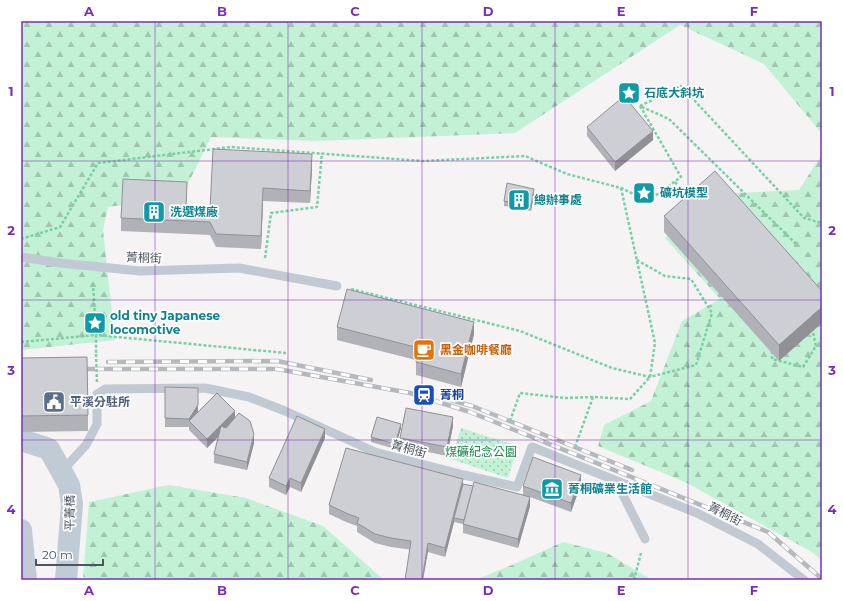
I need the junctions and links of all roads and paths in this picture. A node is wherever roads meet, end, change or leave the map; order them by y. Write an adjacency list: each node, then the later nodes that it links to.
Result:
1 (640, 106): 3 (path); 6 (path); 8 (path)
2 (322, 154): 4 (path); 7 (path); 12 (path)
3 (675, 182): 4 (path); 5 (path)
4 (621, 188): 10 (path)
5 (691, 200)
6 (822, 224)
7 (21, 239)
8 (798, 246)
9 (21, 257): 11 (lane, 菁桐街)
10 (637, 260): 19 (path); 19 (path)
11 (93, 267): 12 (lane, 菁桐街); 15 (path)
12 (263, 272): 13 (lane, 菁桐街)
13 (337, 286): 19 (path)
14 (810, 323): 17 (path)
15 (96, 335): 16 (path); 18 (path); 20 (path, bridge)
16 (21, 342)
17 (773, 344)
18 (286, 353)
19 (650, 377): 21 (path)
20 (97, 384)
21 (593, 397): 22 (path); 24 (path)
22 (510, 421)
23 (21, 440): 25 (main road, 平菁橋)
24 (569, 462): 25 (lane, 菁桐街); 26 (lane, 菁桐街)
25 (62, 471): 30 (main road, 平菁橋)
26 (616, 481): 28 (lane); 32 (lane, 菁桐街)
27 (21, 530): 29 (main road)
28 (645, 540): 31 (path)
29 (26, 580)
30 (66, 580)
31 (634, 580)
32 (804, 580)

